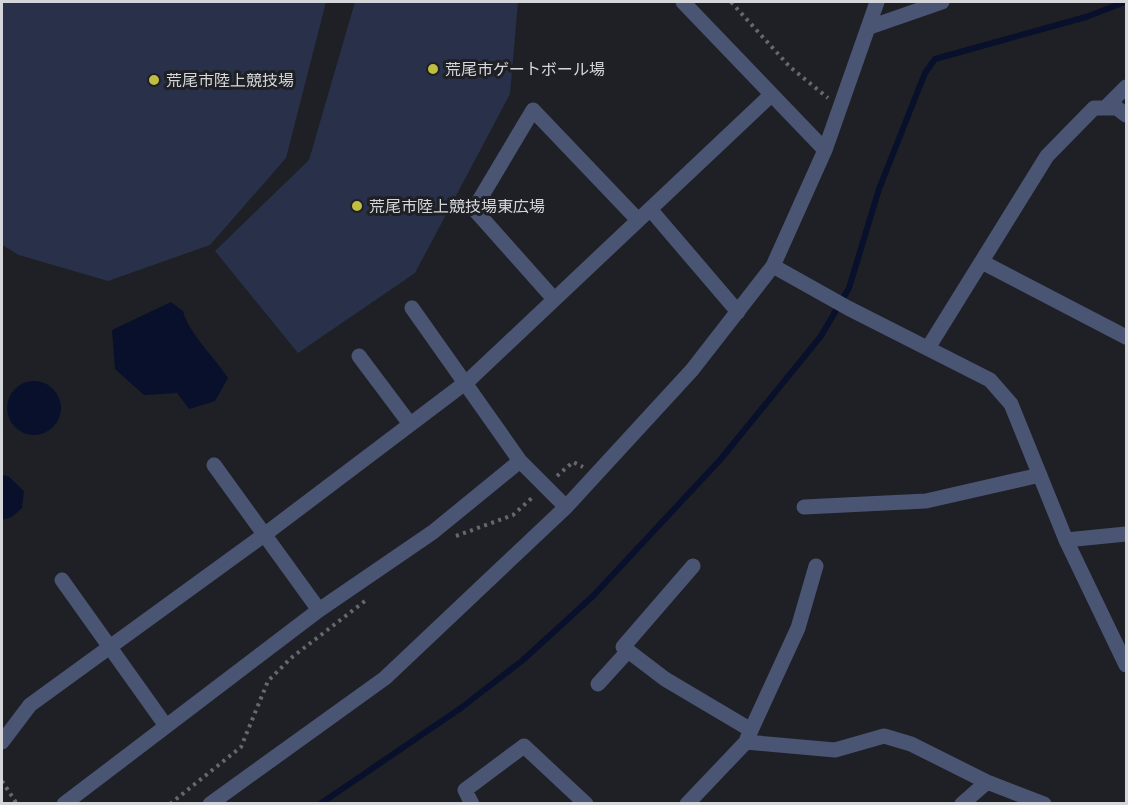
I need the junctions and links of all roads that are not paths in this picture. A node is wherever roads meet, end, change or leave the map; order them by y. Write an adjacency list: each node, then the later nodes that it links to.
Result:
1 (683, 2): 6 (street)
2 (877, 2): 4 (street)
3 (942, 2): 4 (street)
4 (870, 27): 9 (street)
5 (1126, 87): 7 (street)
6 (771, 95): 9 (street); 10 (street)
7 (1105, 108): 8 (street); 12 (street)
8 (1126, 115)
9 (825, 150): 13 (street)
10 (650, 208): 11 (street); 16 (street)
11 (638, 220): 14 (street); 14 (street)
12 (982, 262): 17 (street); 18 (street)
13 (773, 266): 16 (street); 18 (street)
14 (554, 299): 20 (street)
15 (412, 308): 20 (street)
16 (738, 312): 25 (street)
17 (1126, 337)
18 (928, 348): 24 (street)
19 (359, 356): 21 (street)
20 (465, 382): 21 (street); 22 (street)
21 (410, 424): 28 (street)
22 (520, 461): 25 (street); 33 (street)
23 (214, 465): 28 (street)
24 (1040, 475): 26 (street); 29 (street)
25 (566, 507): 44 (street)
26 (804, 507)
27 (1126, 534): 29 (street)
28 (264, 535): 33 (street); 34 (street)
29 (1066, 540): 36 (street)
30 (693, 566): 35 (street)
31 (816, 566): 39 (street)
32 (62, 580): 34 (street)
33 (319, 610): 38 (street)
34 (110, 647): 38 (street); 40 (street)
35 (628, 651): 37 (street); 39 (street)
36 (1126, 665)
37 (597, 684)
38 (166, 726): 43 (street)
39 (748, 736): 41 (street); 42 (street)
40 (2, 742)
41 (987, 782): 47 (street); 48 (street)
42 (694, 801)
43 (64, 804)
44 (210, 804)
45 (472, 804): 46 (street)
46 (586, 804)
47 (962, 804)
48 (1044, 804)

